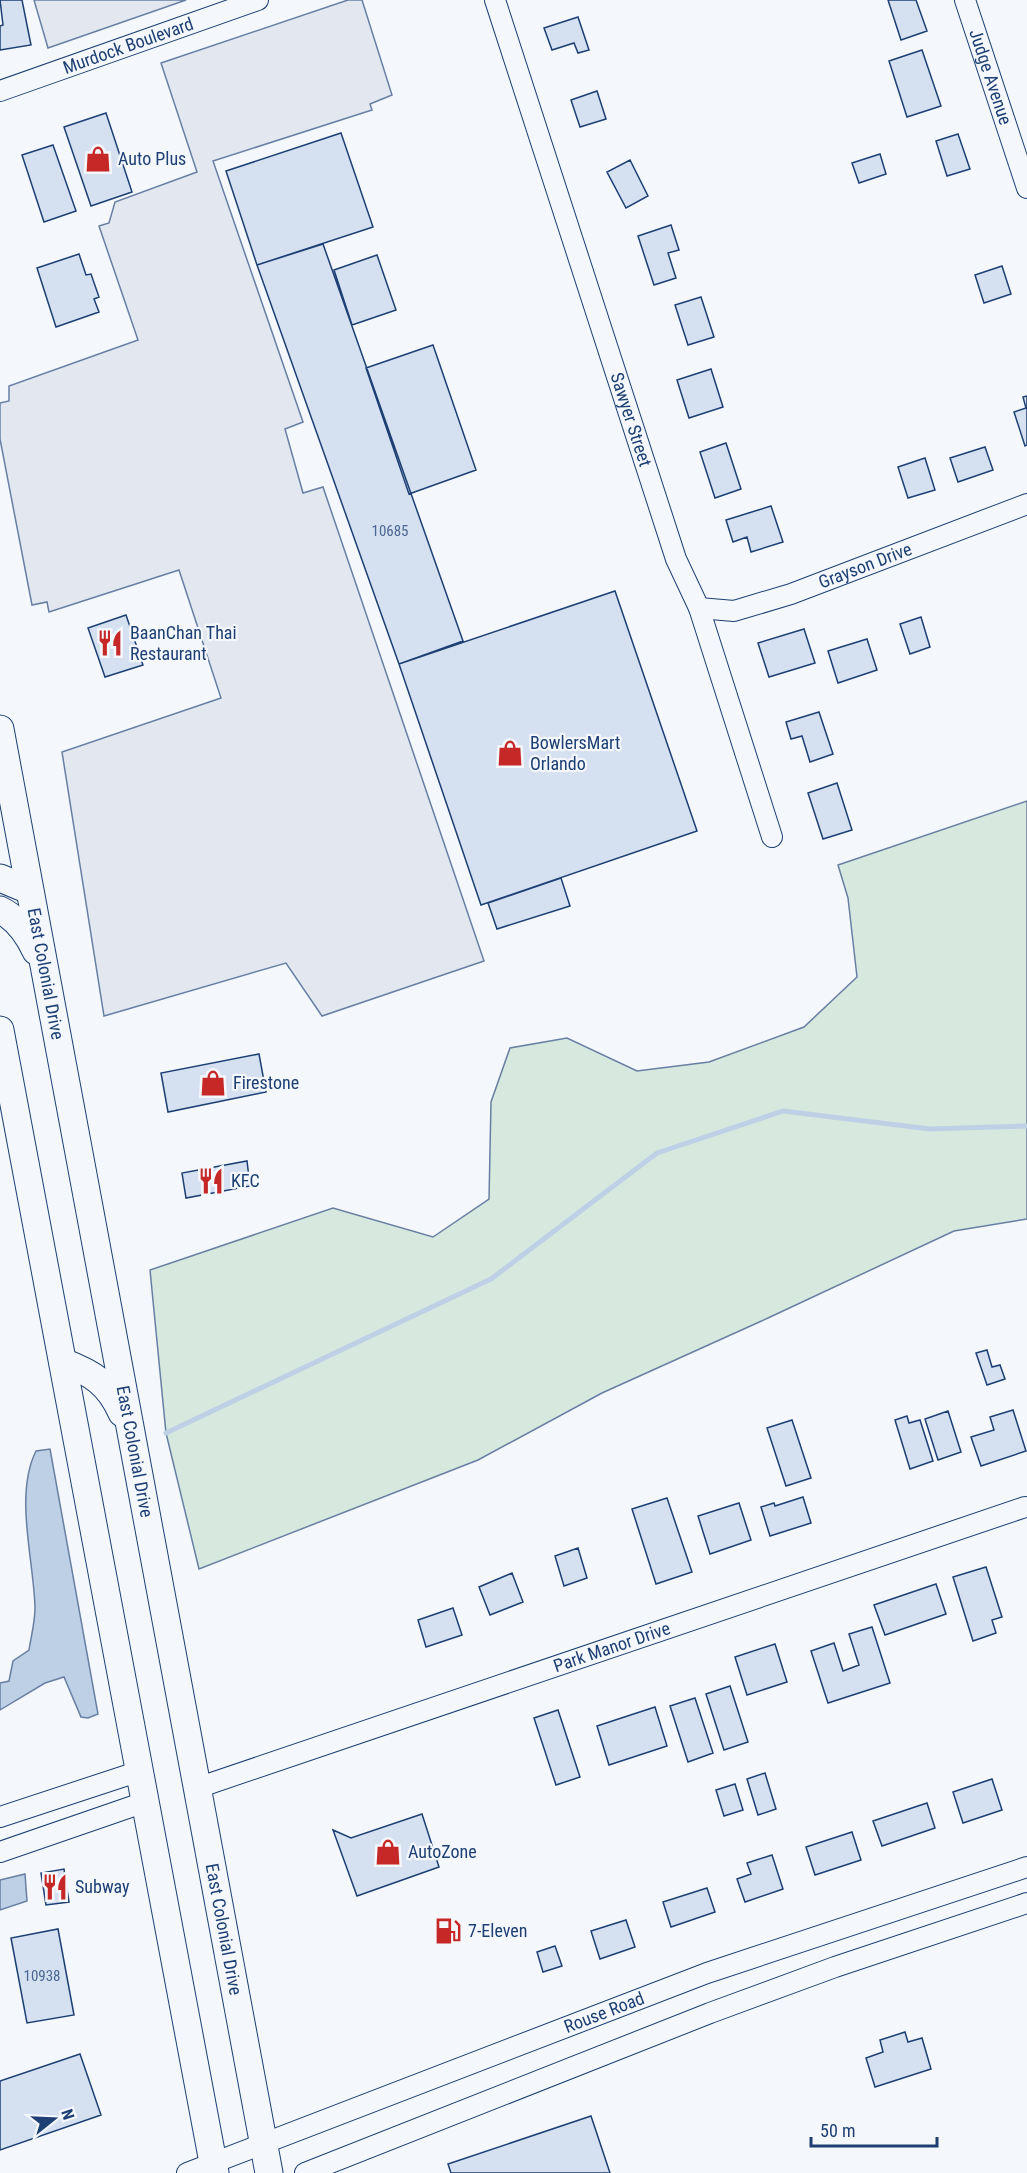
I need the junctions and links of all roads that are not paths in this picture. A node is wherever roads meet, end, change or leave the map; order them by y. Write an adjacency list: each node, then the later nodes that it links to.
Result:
1 (258, 0): 4 (street, Murdock Boulevard)
2 (495, 0): 7 (street, Sawyer Street)
3 (964, 0): 5 (street, Judge Avenue)
4 (0, 90)
5 (1027, 188)
6 (1027, 504): 7 (street, Grayson Drive)
7 (699, 608): 9 (street, Sawyer Street)
8 (0, 729): 11 (highway, East Colonial Drive)
9 (772, 837)
10 (0, 878): 11 (highway)
11 (30, 890): 13 (highway, East Colonial Drive)
12 (0, 910): 13 (highway)
13 (44, 968): 16 (highway, East Colonial Drive)
14 (0, 1029): 15 (highway)
15 (63, 1362): 16 (highway); 18 (highway)
16 (130, 1430): 19 (highway, East Colonial Drive)
17 (1025, 1507): 19 (street, Park Manor Drive)
18 (140, 1771): 20 (highway); 21 (street)
19 (197, 1788): 25 (highway, East Colonial Drive)
20 (145, 1802): 22 (street); 26 (highway)
21 (0, 1817)
22 (0, 1852)
23 (1027, 1867): 25 (street, Rouse Road)
24 (1027, 1903): 29 (street)
25 (264, 2145): 26 (street, Rouse Road); 28 (highway, East Colonial Drive)
26 (214, 2168): 27 (street, Rouse Road)
27 (187, 2173)
28 (269, 2173)
29 (304, 2173)

